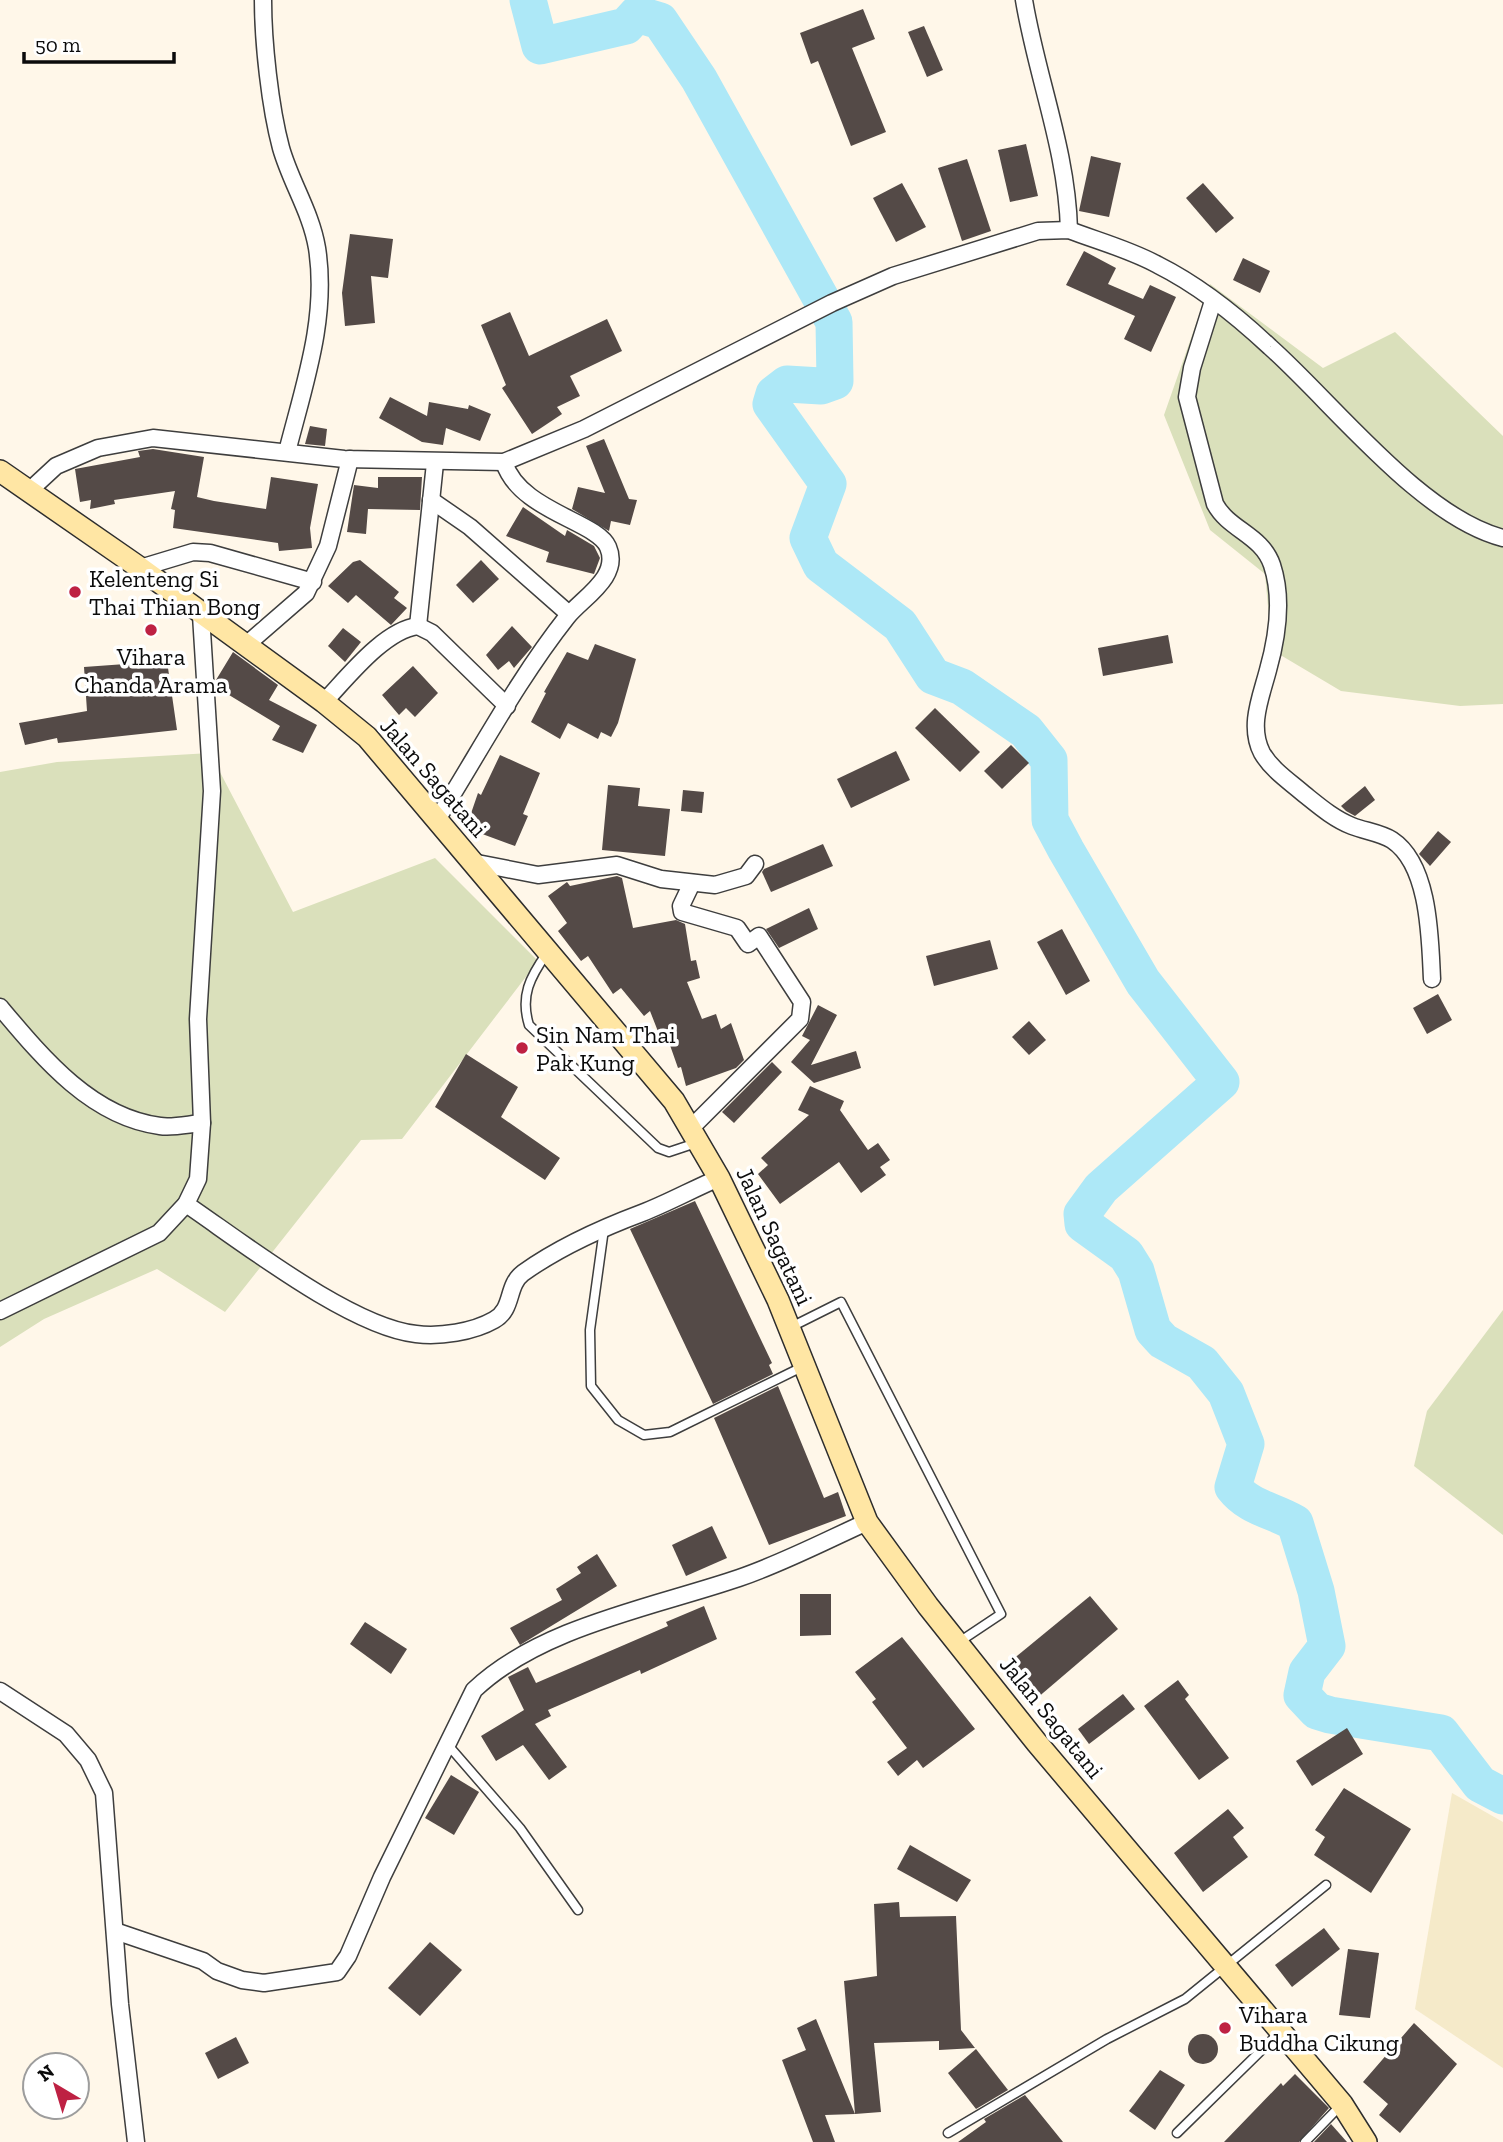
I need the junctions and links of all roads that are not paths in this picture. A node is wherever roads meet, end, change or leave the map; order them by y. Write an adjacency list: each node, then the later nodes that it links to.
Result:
1 (263, 0): 5 (street)
2 (1024, 0): 3 (street)
3 (1069, 230): 4 (street); 7 (street)
4 (1213, 301): 12 (street); 26 (street)
5 (287, 452): 6 (street); 10 (street)
6 (350, 459): 8 (street); 14 (street)
7 (504, 462): 8 (street); 15 (street)
8 (435, 463): 11 (street)
9 (0, 471): 10 (street, Jalan Sagatani)
10 (29, 491): 13 (street, Jalan Sagatani)
11 (432, 500): 15 (street); 17 (street)
12 (1503, 538)
13 (140, 568): 14 (street); 16 (street, Jalan Sagatani)
14 (313, 582): 18 (street)
15 (569, 614): 20 (street)
16 (201, 615): 18 (street, Jalan Sagatani); 28 (street)
17 (418, 626): 19 (street); 20 (street)
18 (245, 646): 19 (street, Jalan Sagatani)
19 (324, 702): 21 (street, Jalan Sagatani)
20 (507, 706): 21 (street)
21 (438, 818): 22 (street, Jalan Sagatani)
22 (472, 862): 24 (street); 25 (street, Jalan Sagatani)
23 (755, 864): 24 (street)
24 (692, 883): 29 (street)
25 (548, 951): 29 (street, Jalan Sagatani); 29 (lane)
26 (1432, 979)
27 (0, 1007): 28 (street)
28 (202, 1123): 31 (street)
29 (695, 1135): 30 (street, Jalan Sagatani)
30 (719, 1178): 32 (street); 34 (street, Jalan Sagatani)
31 (186, 1203): 32 (street); 33 (street)
32 (604, 1229): 35 (lane)
33 (0, 1311)
34 (789, 1328): 35 (street, Jalan Sagatani); 37 (lane)
35 (805, 1366): 36 (street, Jalan Sagatani)
36 (867, 1522): 37 (street, Jalan Sagatani); 39 (street)
37 (958, 1643): 43 (street, Jalan Sagatani)
38 (0, 1691): 42 (street)
39 (448, 1745): 41 (lane); 42 (street)
40 (1326, 1885): 43 (lane)
41 (578, 1910)
42 (115, 1931): 48 (street)
43 (1227, 1966): 44 (street, Jalan Sagatani); 46 (lane)
44 (1281, 2031): 45 (street, Jalan Sagatani); 47 (lane)
45 (1342, 2104): 49 (lane); 50 (street, Jalan Sagatani)
46 (948, 2133)
47 (1177, 2133)
48 (136, 2142)
49 (1305, 2142)
50 (1366, 2142)

